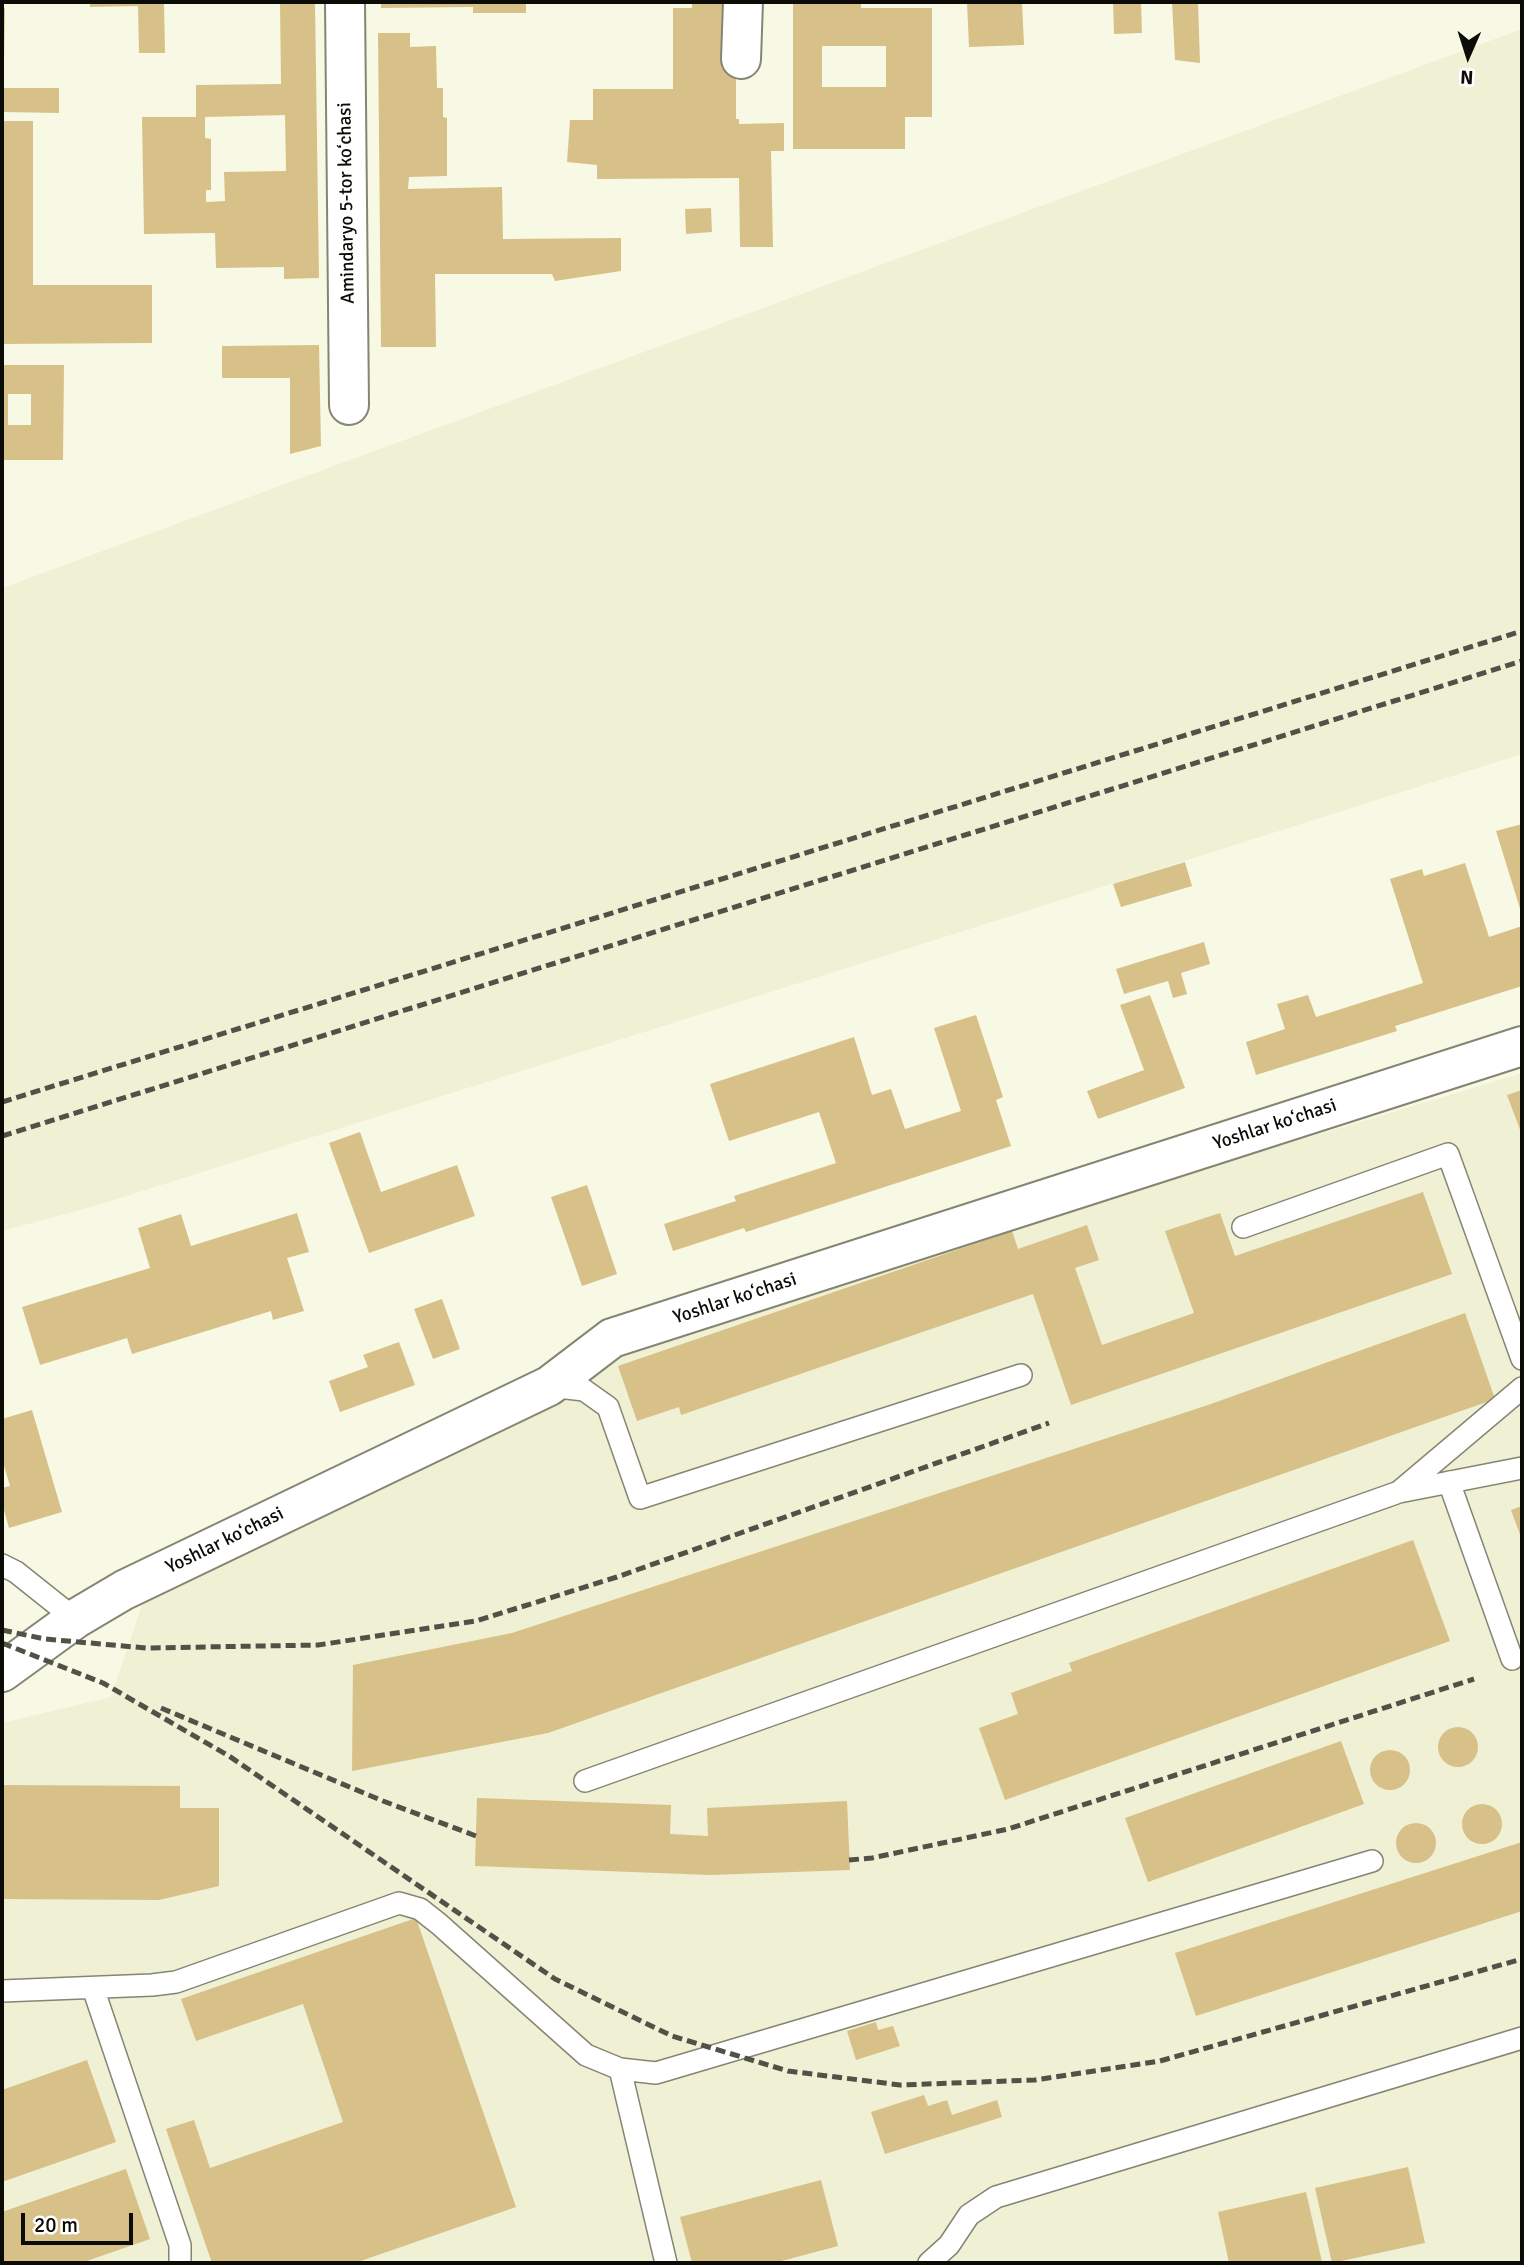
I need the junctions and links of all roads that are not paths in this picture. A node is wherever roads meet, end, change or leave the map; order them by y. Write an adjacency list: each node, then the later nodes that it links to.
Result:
1 (345, 2): 4 (street, Amindaryo 5-tor koʻchasi)
2 (743, 2): 3 (street)
3 (741, 59)
4 (349, 405)
5 (1522, 1046): 9 (street, Yoshlar koʻchasi)
6 (1243, 1227): 7 (lane)
7 (1522, 1359)
8 (1021, 1375): 9 (lane)
9 (549, 1385): 15 (street, Yoshlar koʻchasi)
10 (1522, 1388): 13 (lane)
11 (1522, 1468): 12 (lane)
12 (1449, 1482): 13 (lane); 16 (lane)
13 (1399, 1492): 18 (lane)
14 (2, 1565): 15 (lane)
15 (75, 1619): 17 (street, Yoshlar koʻchasi)
16 (1513, 1659)
17 (2, 1672)
18 (585, 1781)
19 (1372, 1861): 23 (lane)
20 (93, 1988): 21 (lane); 23 (lane); 24 (lane)
21 (2, 1991)
22 (1522, 2038): 26 (lane)
23 (620, 2070): 25 (lane)
24 (180, 2263)
25 (666, 2263)
26 (929, 2263)

